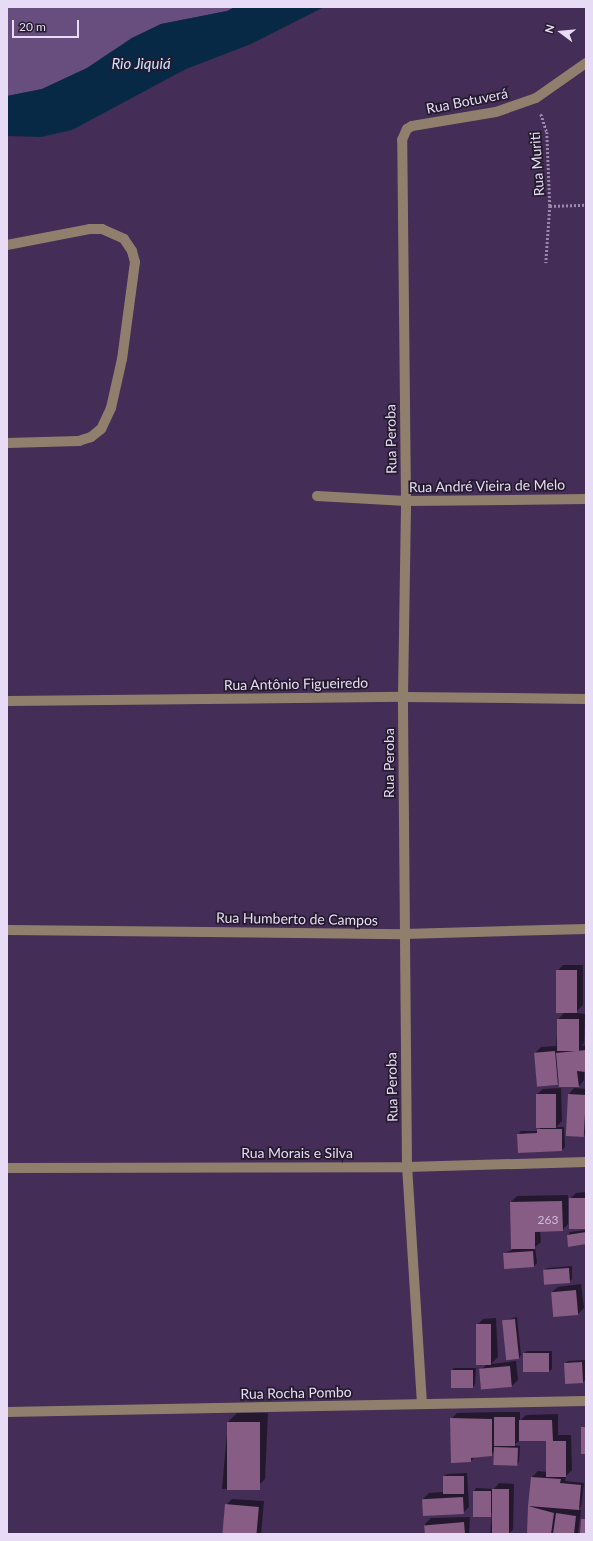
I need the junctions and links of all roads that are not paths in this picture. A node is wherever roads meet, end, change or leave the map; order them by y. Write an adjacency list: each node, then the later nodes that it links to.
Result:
1 (586, 63): 2 (street, Rua Botuverá)
2 (412, 126): 7 (street, Rua Peroba)
3 (7, 245): 4 (street)
4 (7, 443)
5 (317, 496): 7 (street, Rua André Vieira de Melo)
6 (586, 499): 7 (street, Rua André Vieira de Melo)
7 (406, 501): 8 (street, Rua Peroba)
8 (403, 697): 9 (street, Rua Antônio Figueiredo); 10 (street, Rua Antônio Figueiredo); 13 (street, Rua Peroba)
9 (586, 699)
10 (7, 701)
11 (586, 929): 13 (street, Rua Humberto de Campos)
12 (7, 930): 13 (street, Rua Humberto de Campos)
13 (404, 934): 15 (street, Rua Peroba)
14 (586, 1162): 15 (street, Rua Morais e Silva)
15 (407, 1167): 16 (street, Rua Morais e Silva); 18 (street, Rua Peroba)
16 (7, 1168)
17 (586, 1401): 18 (street, Rua Rocha Pombo)
18 (422, 1404): 19 (street, Rua Rocha Pombo)
19 (7, 1412)

